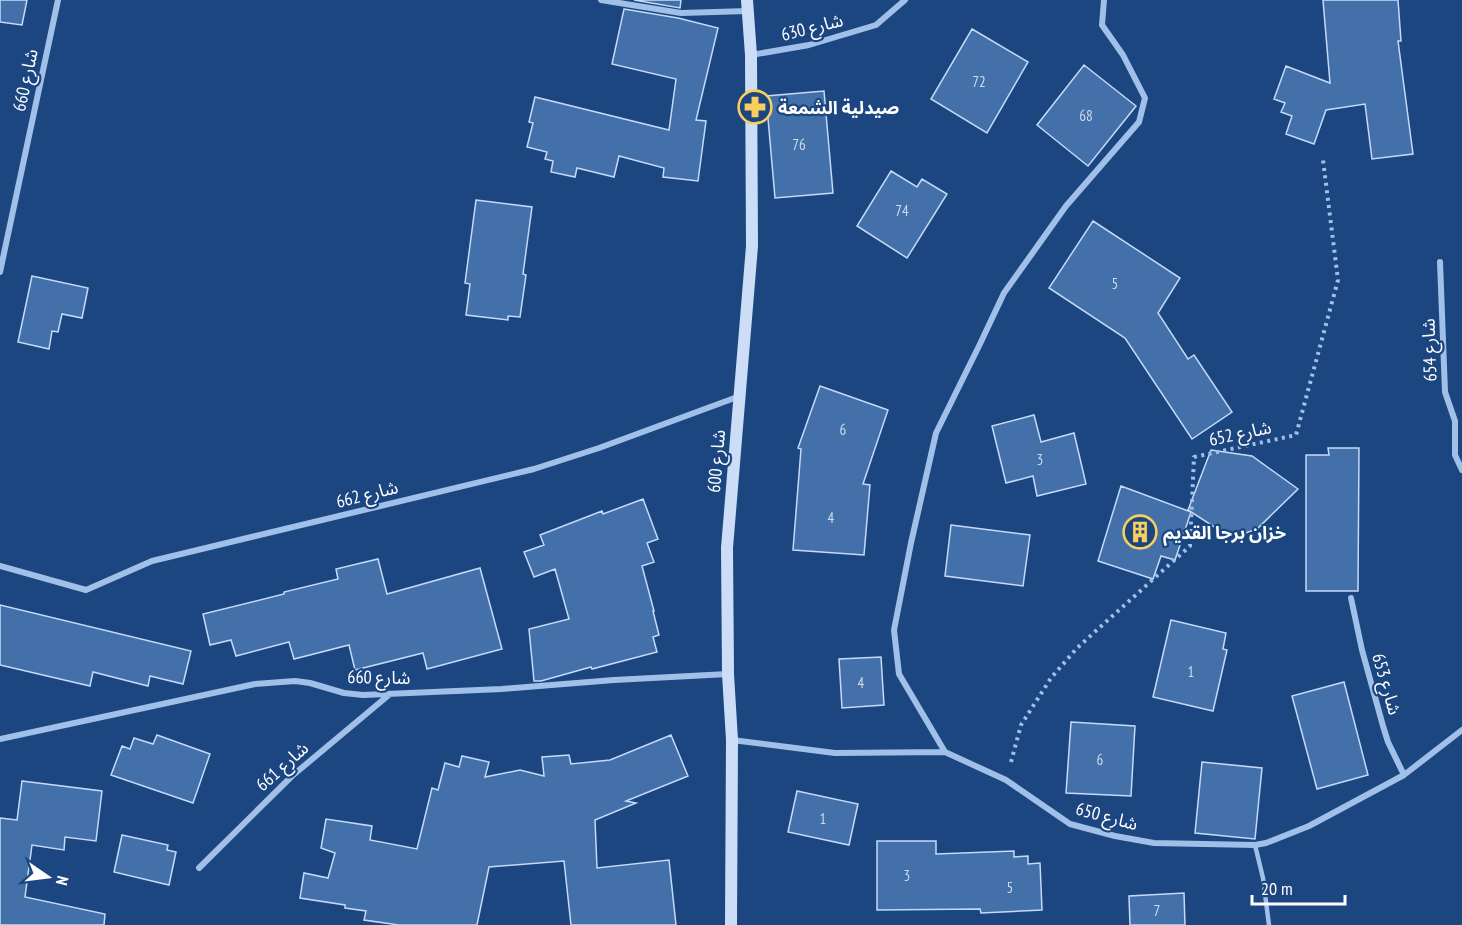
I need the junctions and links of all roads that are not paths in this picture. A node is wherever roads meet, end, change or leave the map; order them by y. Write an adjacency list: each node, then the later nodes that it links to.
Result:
1 (58, 0): 8 (street, شارع 660)
2 (601, 0): 5 (street)
3 (905, 0): 6 (street, شارع 630)
4 (1104, 0): 18 (street)
5 (748, 6): 6 (main road, شارع 600)
6 (751, 55): 9 (main road, شارع 600)
7 (1440, 262): 10 (street, شارع 654)
8 (0, 272)
9 (740, 396): 11 (street, شارع 662); 13 (main road, شارع 600)
10 (1462, 470)
11 (0, 566)
12 (1351, 598): 19 (street, شارع 653)
13 (728, 674): 14 (street, شارع 660); 17 (main road, شارع 600)
14 (390, 693): 16 (street, شارع 660); 21 (street, شارع 661)
15 (1462, 730): 19 (street, شارع 650)
16 (0, 739)
17 (732, 740): 18 (street, شارع 650); 22 (main road, شارع 600)
18 (945, 752): 20 (street, شارع 650)
19 (1404, 775): 20 (street, شارع 650)
20 (1255, 845): 23 (lane)
21 (199, 868)
22 (731, 925)
23 (1269, 925)

